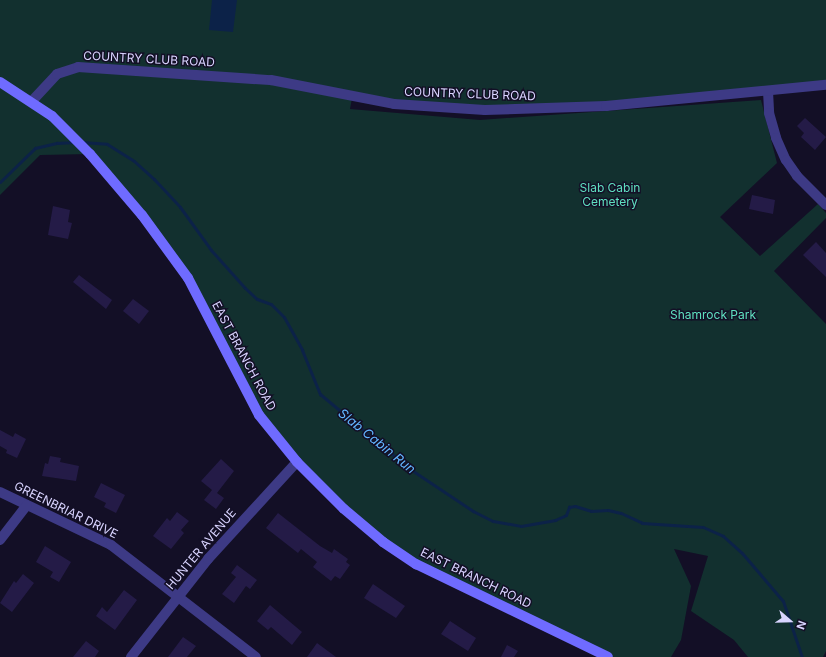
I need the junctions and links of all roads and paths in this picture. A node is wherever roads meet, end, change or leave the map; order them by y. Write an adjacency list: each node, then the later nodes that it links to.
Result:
1 (0, 82): 4 (main road, EAST BRANCH ROAD)
2 (826, 85): 3 (street, COUNTRY CLUB ROAD)
3 (768, 91): 4 (street, COUNTRY CLUB ROAD); 5 (street)
4 (32, 101): 6 (main road, EAST BRANCH ROAD)
5 (826, 206)
6 (297, 462): 10 (street, HUNTER AVENUE); 13 (main road, EAST BRANCH ROAD)
7 (0, 492): 8 (street, GREENBRIAR DRIVE)
8 (27, 505): 9 (street); 10 (street, GREENBRIAR DRIVE)
9 (0, 540)
10 (178, 597): 11 (street, HUNTER AVENUE); 12 (street, GREENBRIAR DRIVE)
11 (131, 657)
12 (256, 657)
13 (608, 657)

